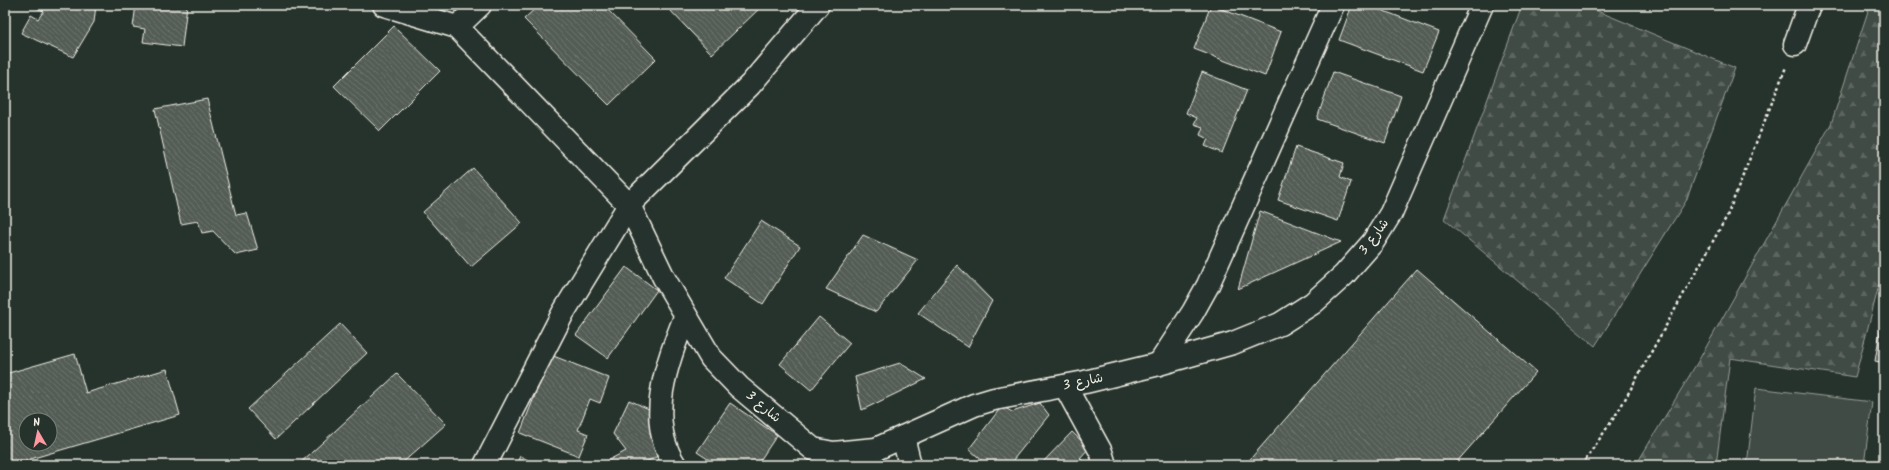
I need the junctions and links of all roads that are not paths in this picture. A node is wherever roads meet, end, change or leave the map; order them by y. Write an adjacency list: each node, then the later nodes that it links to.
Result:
1 (384, 5): 7 (street)
2 (480, 5): 7 (street)
3 (818, 5): 9 (street)
4 (1332, 5): 11 (street)
5 (1482, 5): 11 (street, شارع 3)
6 (1809, 5): 8 (street)
7 (457, 27): 9 (street, شارع 3)
8 (1795, 44)
9 (629, 205): 10 (street, شارع 3); 14 (street)
10 (685, 317): 13 (street, شارع 3); 15 (street)
11 (1160, 364): 12 (street, شارع 3)
12 (1066, 386): 13 (street, شارع 3); 17 (street)
13 (903, 437): 16 (street)
14 (485, 465)
15 (675, 465)
16 (910, 465)
17 (1105, 465)

